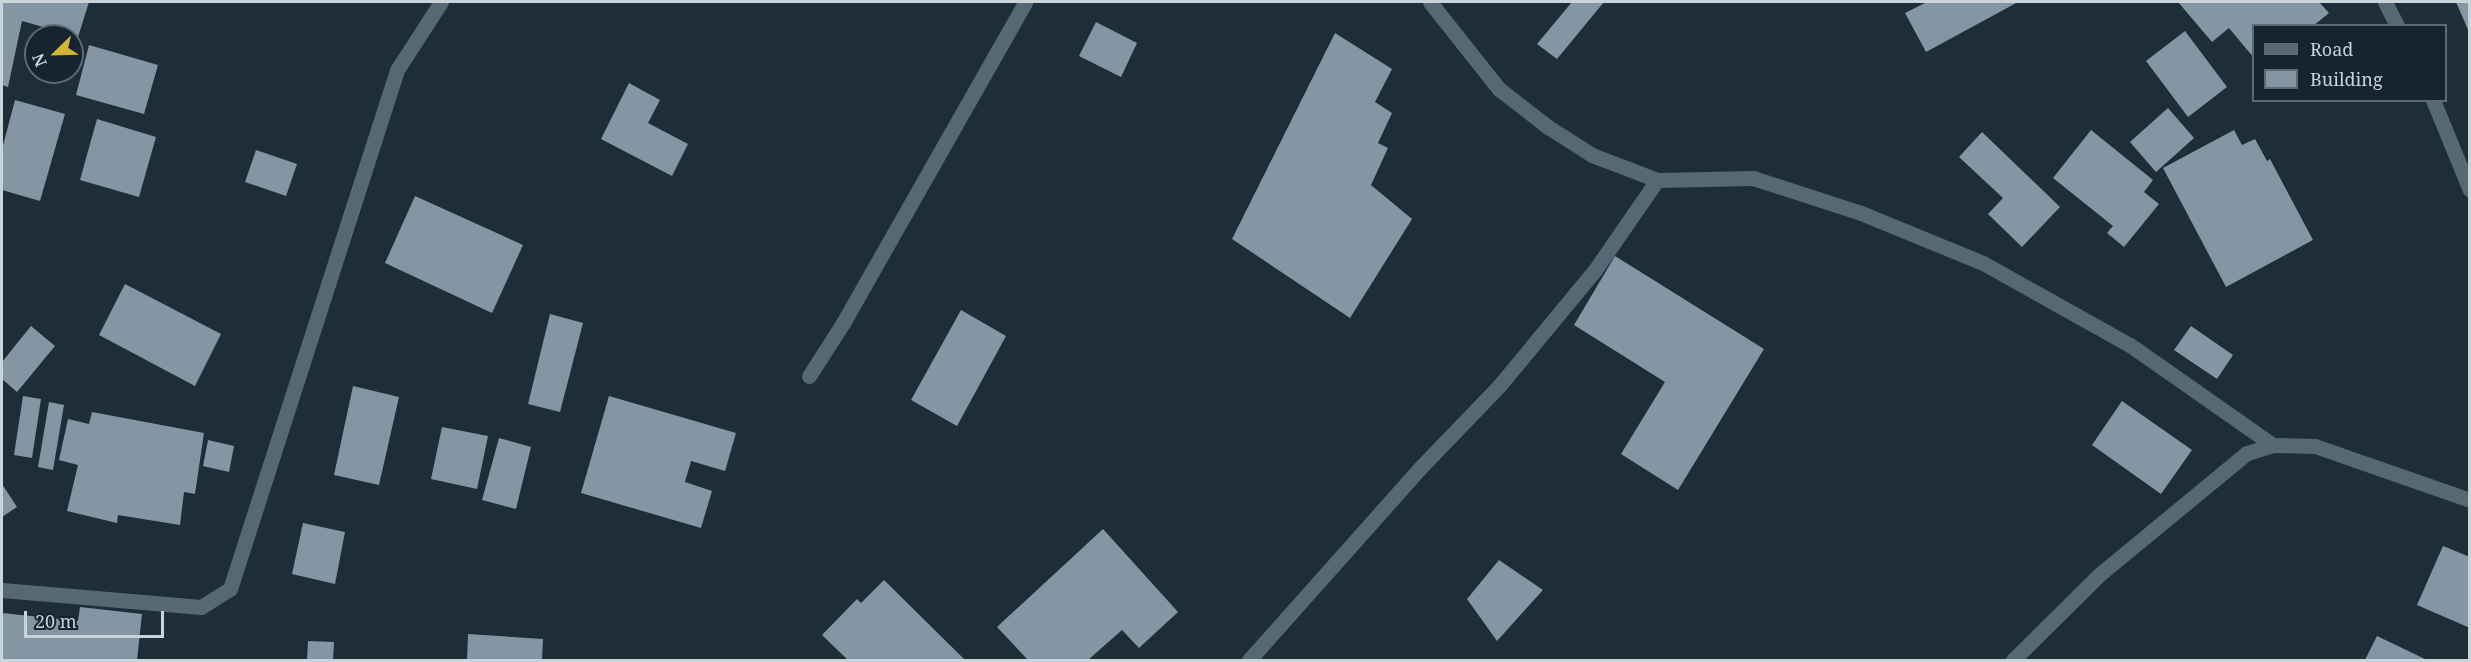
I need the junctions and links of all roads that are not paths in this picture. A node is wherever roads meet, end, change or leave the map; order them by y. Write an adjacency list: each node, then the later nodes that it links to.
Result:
1 (441, 2): 12 (street)
2 (1025, 2): 9 (street)
3 (1430, 2): 7 (street)
4 (2385, 2): 5 (street)
5 (2396, 24)
6 (2434, 102): 8 (street)
7 (1658, 180): 10 (street); 13 (street)
8 (2469, 190)
9 (808, 376)
10 (2273, 445): 11 (street); 14 (street)
11 (2469, 500)
12 (2, 590)
13 (1248, 660)
14 (2013, 660)

